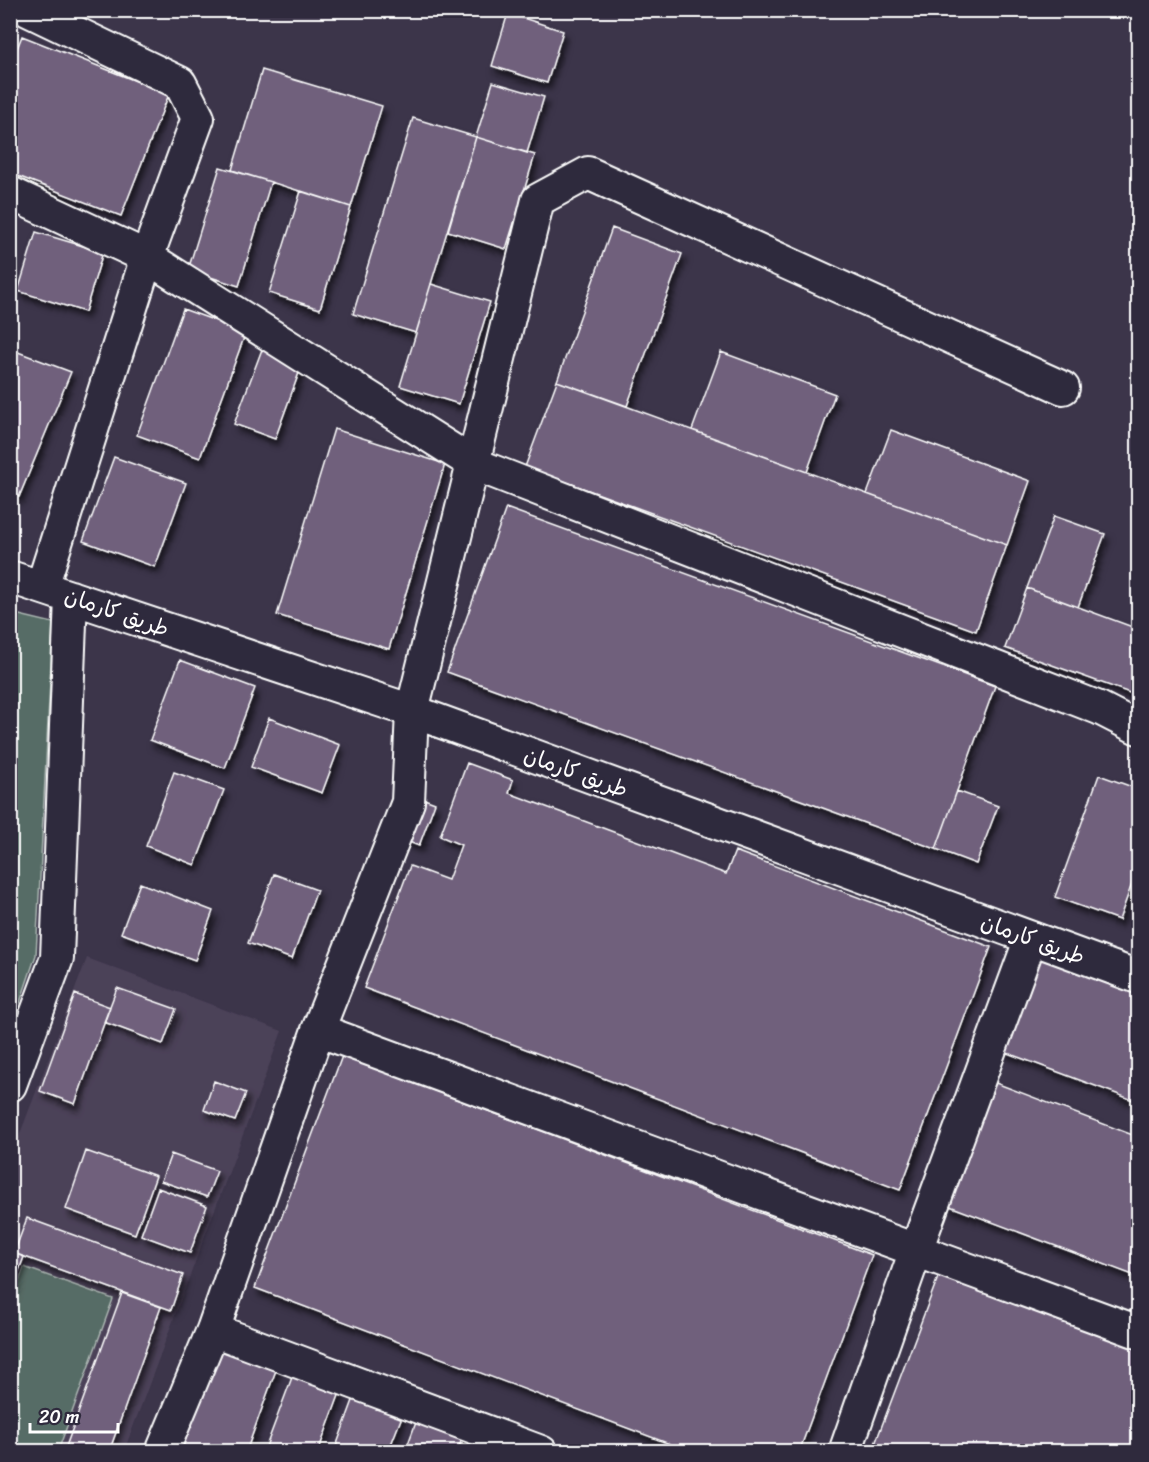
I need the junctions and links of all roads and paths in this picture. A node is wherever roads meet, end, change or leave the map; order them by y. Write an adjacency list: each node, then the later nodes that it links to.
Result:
1 (28, 10): 3 (street)
2 (10, 194): 3 (street)
3 (147, 257): 5 (street); 7 (street)
4 (1063, 388): 5 (street)
5 (474, 464): 9 (street); 10 (street)
6 (10, 576): 7 (street, طريق كارمان)
7 (42, 587): 8 (street, طريق كارمان)
8 (71, 597): 9 (street, طريق كارمان); 14 (street)
9 (412, 711): 11 (street, طريق كارمان); 13 (street)
10 (1138, 728)
11 (1031, 938): 12 (street, طريق كارمان); 15 (street)
12 (1138, 977)
13 (318, 1030): 15 (street); 16 (street)
14 (10, 1085)
15 (916, 1250): 17 (street); 20 (street)
16 (213, 1330): 18 (street); 19 (street)
17 (1138, 1332)
18 (162, 1452)
19 (541, 1452)
20 (845, 1452)

